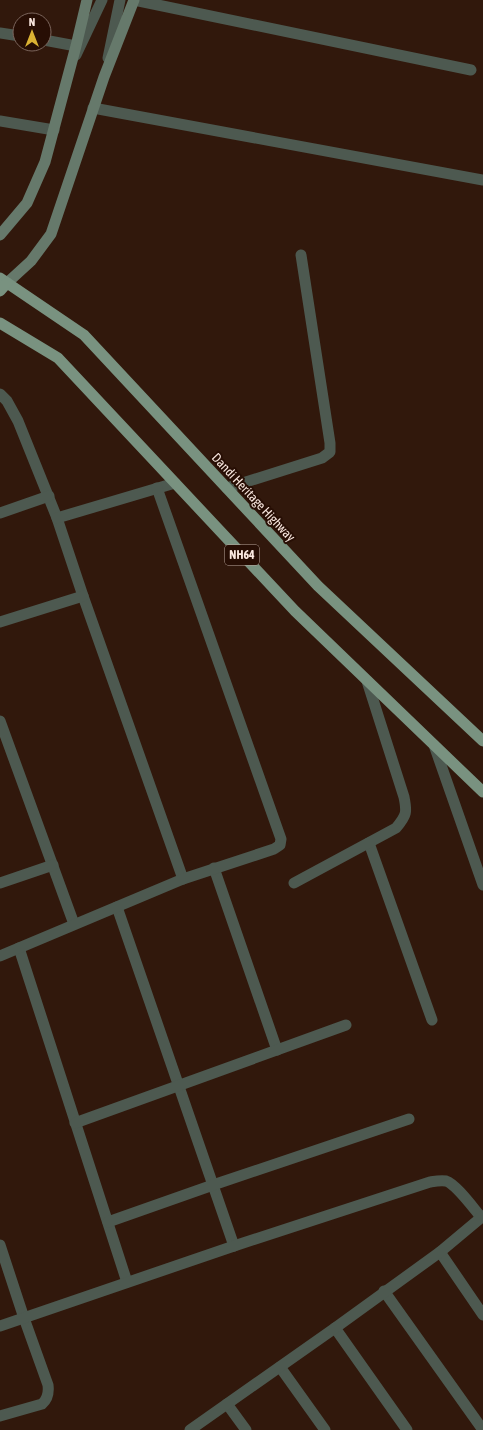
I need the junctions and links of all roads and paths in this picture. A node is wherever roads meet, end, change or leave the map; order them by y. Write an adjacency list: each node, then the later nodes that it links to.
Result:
1 (87, 0): 8 (main road)
2 (102, 0): 9 (street)
3 (120, 0): 11 (street)
4 (134, 0): 10 (street); 11 (main road)
5 (0, 32): 6 (street)
6 (12, 34)
7 (52, 42): 8 (street)
8 (76, 46): 9 (main road)
9 (70, 69): 14 (main road)
10 (471, 70)
11 (104, 77): 12 (main road)
12 (93, 108): 15 (street); 18 (main road)
13 (0, 121): 14 (street)
14 (54, 130): 16 (main road)
15 (483, 180)
16 (0, 235)
17 (301, 255): 23 (street)
18 (2, 284): 23 (main road, Dandi Heritage Highway / NH64)
19 (0, 322): 21 (main road, NH64)
20 (0, 394): 24 (street)
21 (175, 483): 22 (street); 29 (main road, NH64)
22 (157, 488): 26 (street); 37 (street)
23 (227, 488): 31 (main road, Dandi Heritage Highway / NH64)
24 (48, 496): 25 (street); 26 (street)
25 (0, 513)
26 (57, 518): 27 (street)
27 (82, 596): 28 (street); 38 (street)
28 (0, 622)
29 (367, 681): 32 (main road, NH64); 35 (street)
30 (0, 721): 33 (street)
31 (483, 741)
32 (434, 745): 34 (main road, NH64); 41 (street)
33 (4, 746): 36 (street)
34 (483, 792)
35 (369, 843): 40 (street); 46 (street)
36 (53, 866): 39 (street); 43 (street)
37 (214, 868): 38 (street); 48 (street)
38 (183, 879): 42 (street)
39 (0, 883)
40 (294, 883)
41 (483, 885)
42 (117, 908): 43 (street); 49 (street)
43 (74, 924): 44 (street)
44 (19, 948): 45 (street); 51 (street)
45 (0, 956)
46 (432, 1020)
47 (346, 1025): 48 (street)
48 (277, 1050): 49 (street)
49 (178, 1085): 51 (street); 52 (street)
50 (409, 1119): 52 (street)
51 (76, 1123): 54 (street)
52 (213, 1185): 54 (street); 56 (street)
53 (482, 1216): 56 (street); 57 (street)
54 (108, 1222): 58 (street)
55 (0, 1245): 61 (street)
56 (234, 1246): 58 (street)
57 (440, 1252): 59 (street); 60 (street)
58 (127, 1282): 61 (street)
59 (384, 1291): 63 (street); 71 (street)
60 (483, 1315)
61 (24, 1318): 62 (street); 66 (street)
62 (0, 1326)
63 (335, 1328): 64 (street); 70 (street)
64 (280, 1367): 65 (street); 69 (street)
65 (227, 1404): 67 (street); 68 (street)
66 (0, 1416)
67 (190, 1430)
68 (246, 1430)
69 (326, 1430)
70 (407, 1430)
71 (483, 1430)

